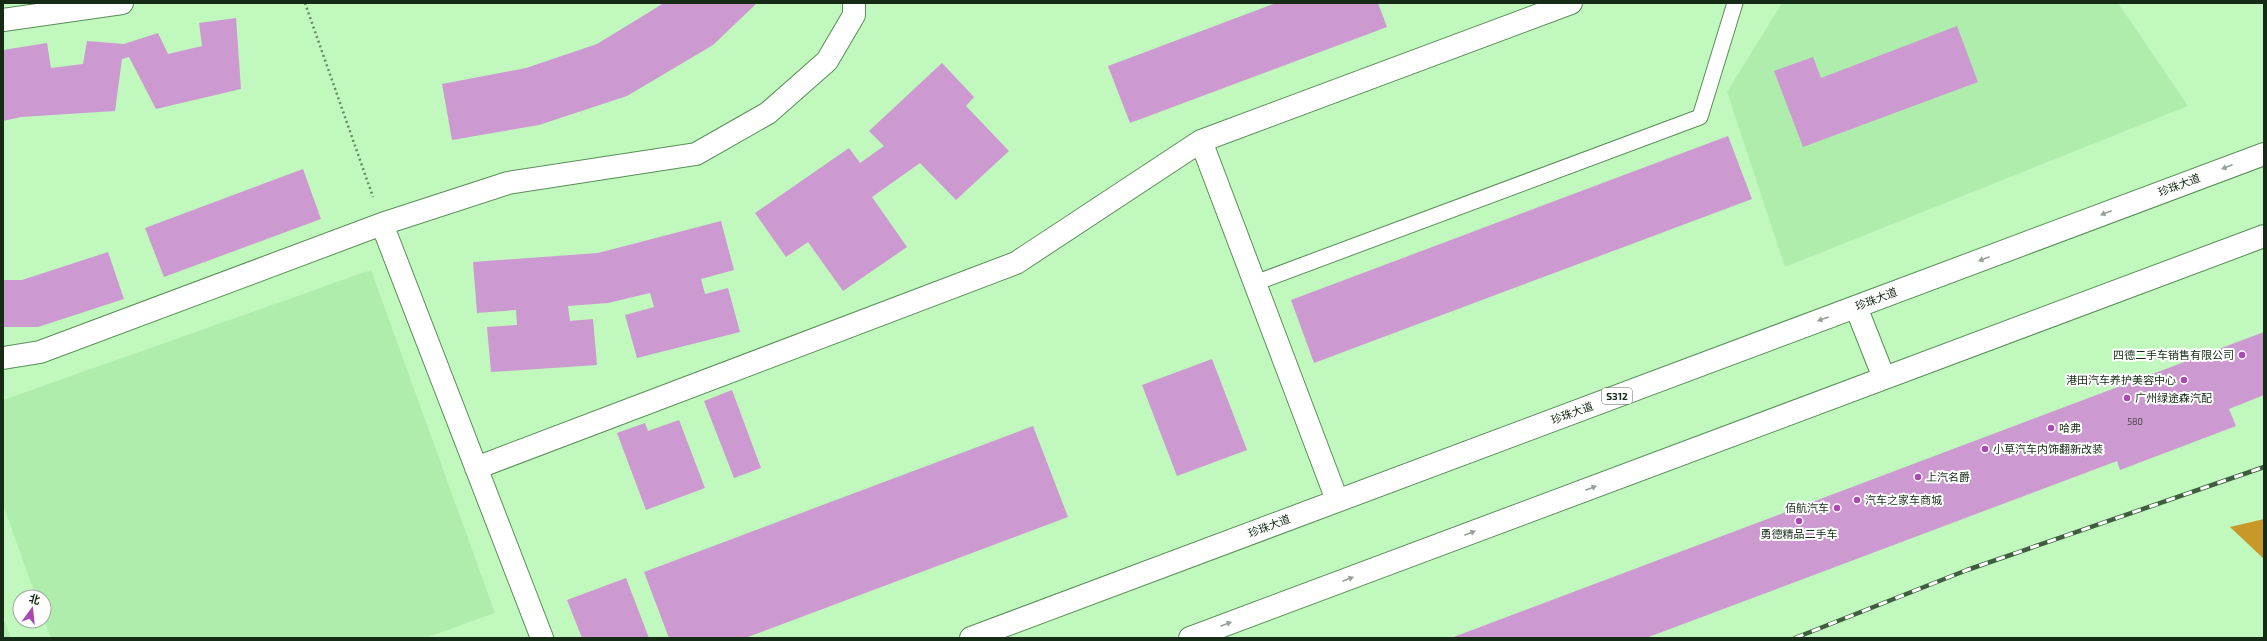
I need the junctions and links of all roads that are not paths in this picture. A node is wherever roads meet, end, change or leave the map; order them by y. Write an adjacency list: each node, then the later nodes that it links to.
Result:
1 (122, 3): 5 (street)
2 (854, 3): 8 (street)
3 (1572, 3): 6 (street)
4 (1735, 3): 10 (lane)
5 (3, 20)
6 (1201, 141): 10 (street); 14 (street)
7 (2264, 154): 11 (street, 珍珠大道 / S312, one-way to 11)
8 (382, 224): 12 (street); 14 (street)
9 (2264, 236): 13 (street)
10 (1255, 283): 15 (street)
11 (1856, 307): 13 (street); 15 (street, 珍珠大道 / S312, one-way to 15)
12 (3, 358)
13 (1884, 378): 18 (street, one-way to 13)
14 (476, 468): 16 (street)
15 (1337, 500): 17 (street, 珍珠大道 / S312)
16 (542, 638)
17 (971, 638)
18 (1190, 638)

